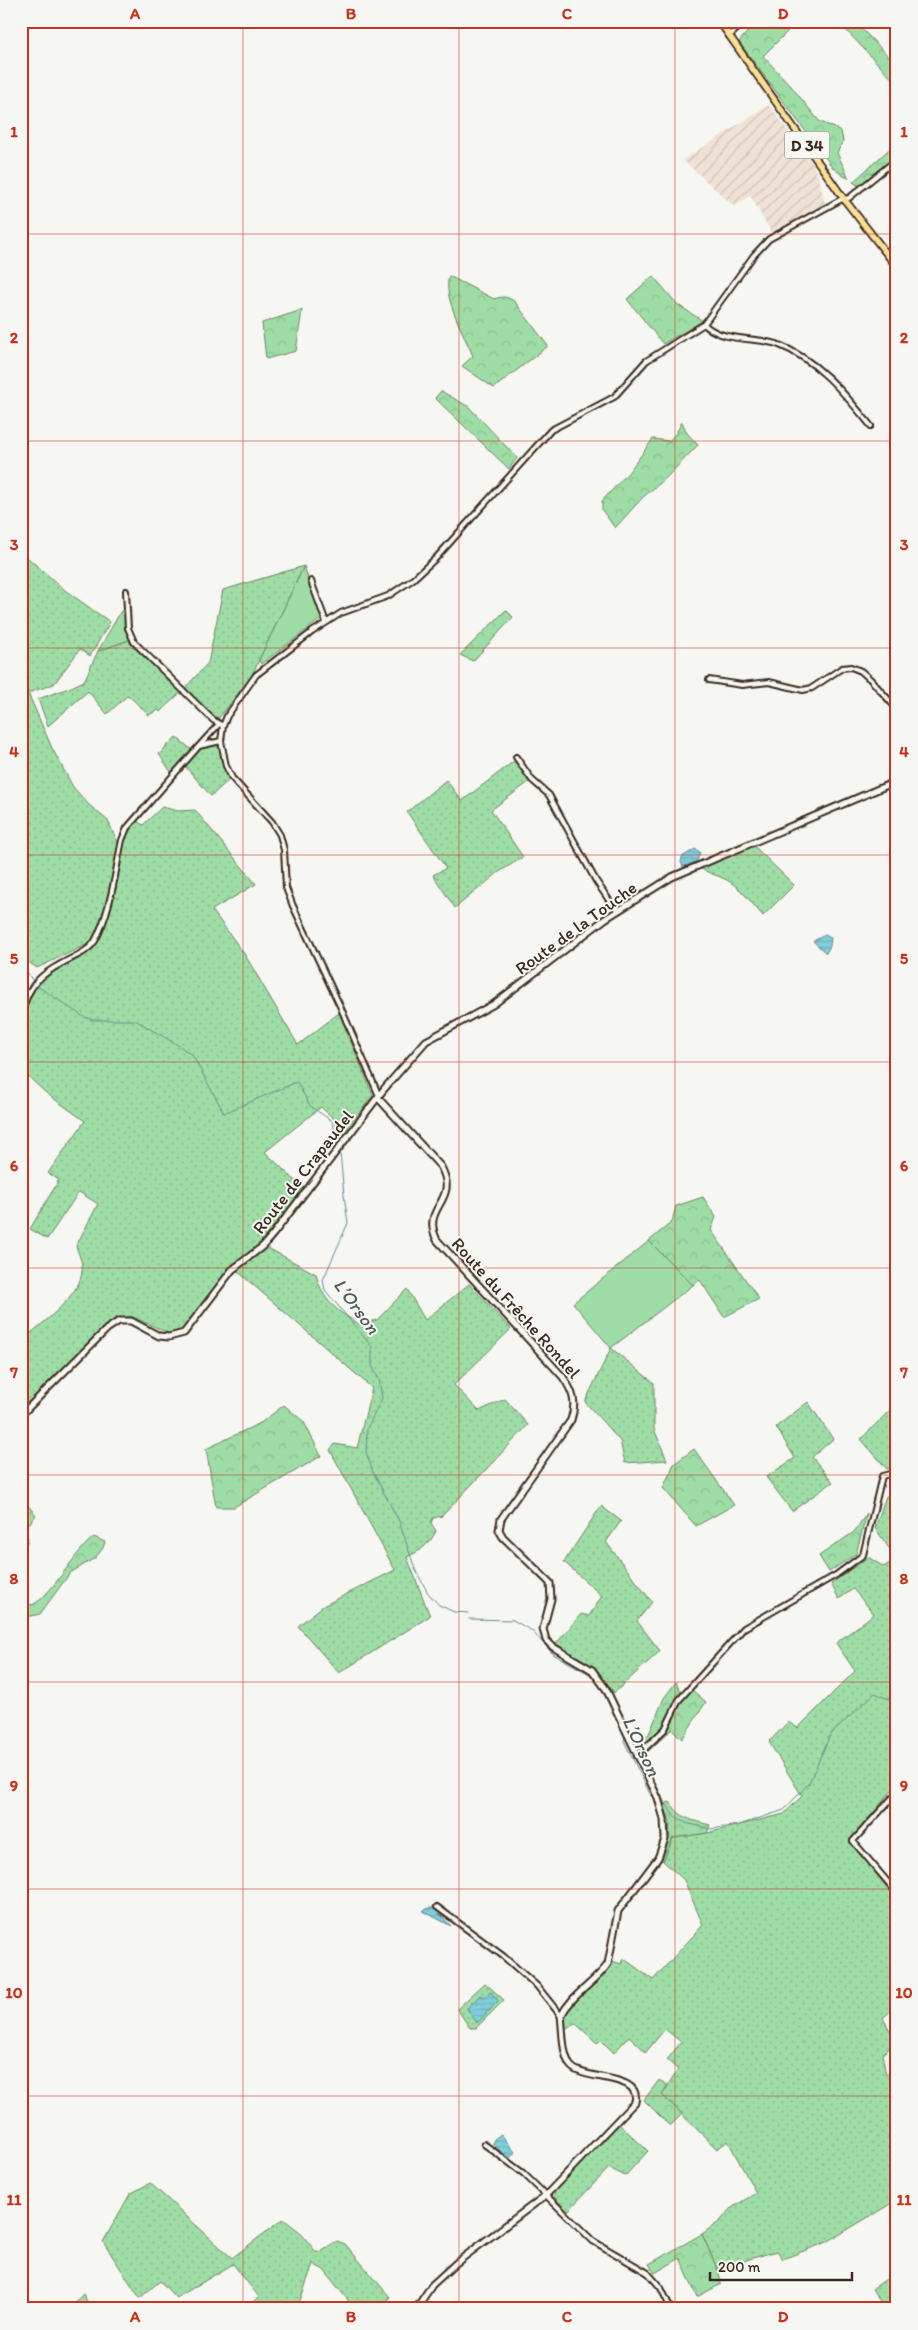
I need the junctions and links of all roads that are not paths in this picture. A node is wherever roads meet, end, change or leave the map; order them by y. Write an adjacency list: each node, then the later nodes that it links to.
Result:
1 (719, 21): 3 (main road, D 34)
2 (746, 21): 3 (street)
3 (730, 36): 5 (main road, D 34)
4 (897, 159): 5 (street)
5 (844, 199): 6 (main road, D 34); 7 (street)
6 (897, 267)
7 (704, 324): 8 (street); 11 (street)
8 (871, 426)
9 (311, 581): 11 (street)
10 (126, 591): 14 (street)
11 (326, 622): 14 (street)
12 (709, 680): 13 (street)
13 (897, 709)
14 (221, 725): 15 (street); 16 (street)
15 (221, 741): 16 (street); 21 (street)
16 (199, 746): 20 (street)
17 (516, 757): 19 (street)
18 (897, 781): 19 (street, Route de la Touche)
19 (619, 910): 21 (street, Route de la Touche)
20 (21, 1018)
21 (379, 1096): 22 (street, Route de Crapaudel); 24 (street, Route du Frêche Rondel)
22 (21, 1415)
23 (897, 1472): 24 (street)
24 (637, 1756): 28 (street)
25 (892, 1798): 26 (street)
26 (897, 1893)
27 (437, 1906): 28 (street)
28 (561, 2016): 30 (street)
29 (484, 2144): 30 (street)
30 (546, 2195): 31 (street); 32 (street)
31 (416, 2309)
32 (671, 2309)

